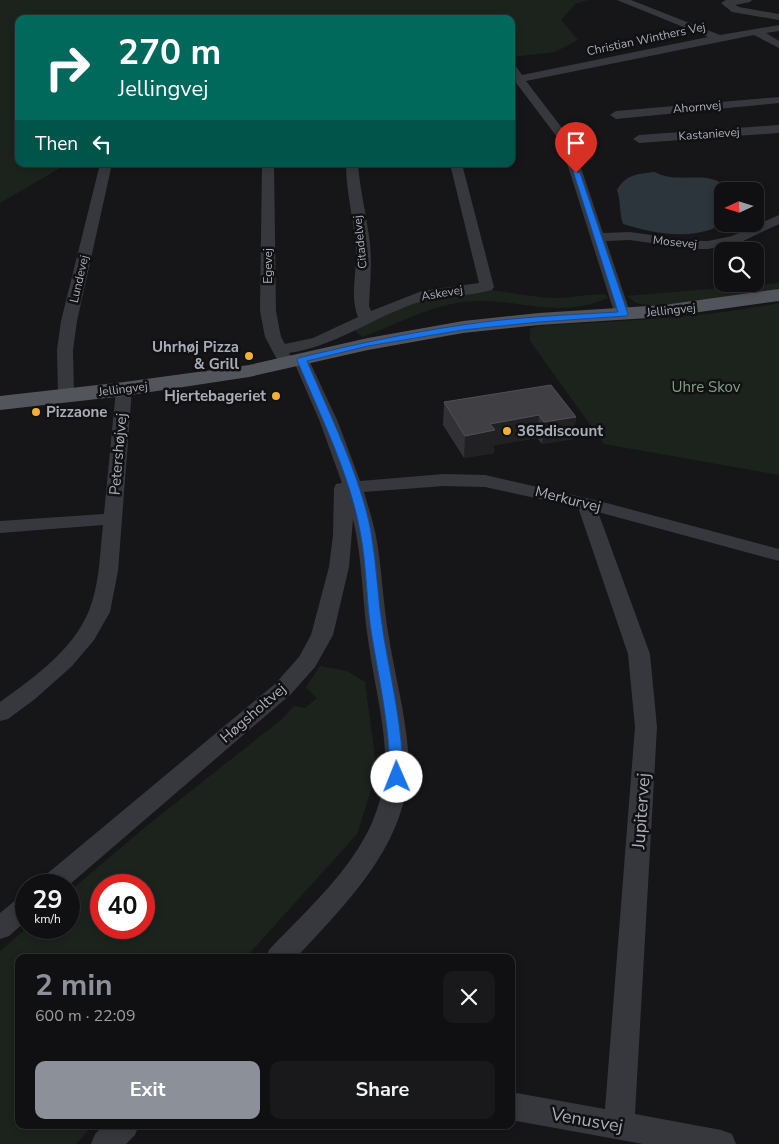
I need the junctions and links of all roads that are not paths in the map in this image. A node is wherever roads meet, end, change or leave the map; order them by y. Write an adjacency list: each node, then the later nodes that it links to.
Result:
1 (622, 0): 6 (street)
2 (748, 0): 3 (street)
3 (779, 17)
4 (779, 28): 5 (street, Christian Winthers Vej)
5 (754, 31): 6 (street, Christian Winthers Vej); 7 (street)
6 (719, 38): 9 (street, Christian Winthers Vej)
7 (779, 45)
8 (515, 72): 9 (street)
9 (520, 79): 10 (street)
10 (529, 94): 11 (street); 21 (street)
11 (515, 95)
12 (779, 100): 13 (street, Ahornvej)
13 (616, 115)
14 (779, 129): 15 (street, Kastanievej)
15 (639, 139)
16 (105, 167): 27 (street, Lundevej)
17 (268, 167): 25 (street, Egevej)
18 (352, 167): 24 (street, Citadelvej)
19 (457, 167): 24 (street, Askevej)
20 (779, 219): 21 (street, Mosevej)
21 (596, 237): 23 (street)
22 (779, 295): 23 (main road, Jellingvej)
23 (623, 314): 25 (main road, Jellingvej)
24 (366, 319): 25 (street, Askevej)
25 (289, 358): 26 (main road, Jellingvej); 29 (street, Egevej)
26 (124, 389): 27 (main road, Jellingvej); 31 (street, Petershøjvej)
27 (66, 395): 28 (main road, Jellingvej)
28 (0, 403)
29 (353, 488): 30 (street, Merkurvej); 35 (street, Høgsholtvej); 38 (street, Egevej)
30 (592, 504): 33 (street, Merkurvej); 40 (street, Jupitervej)
31 (113, 519): 32 (street); 34 (street, Petershøjvej)
32 (0, 527)
33 (779, 555)
34 (0, 712)
35 (64, 874)
36 (15, 915): 37 (street)
37 (0, 928)
38 (283, 954)
39 (515, 1107): 40 (street, Venusvej)
40 (619, 1126): 43 (street, Venusvej)
41 (120, 1129): 42 (street)
42 (106, 1144)
43 (721, 1144)

